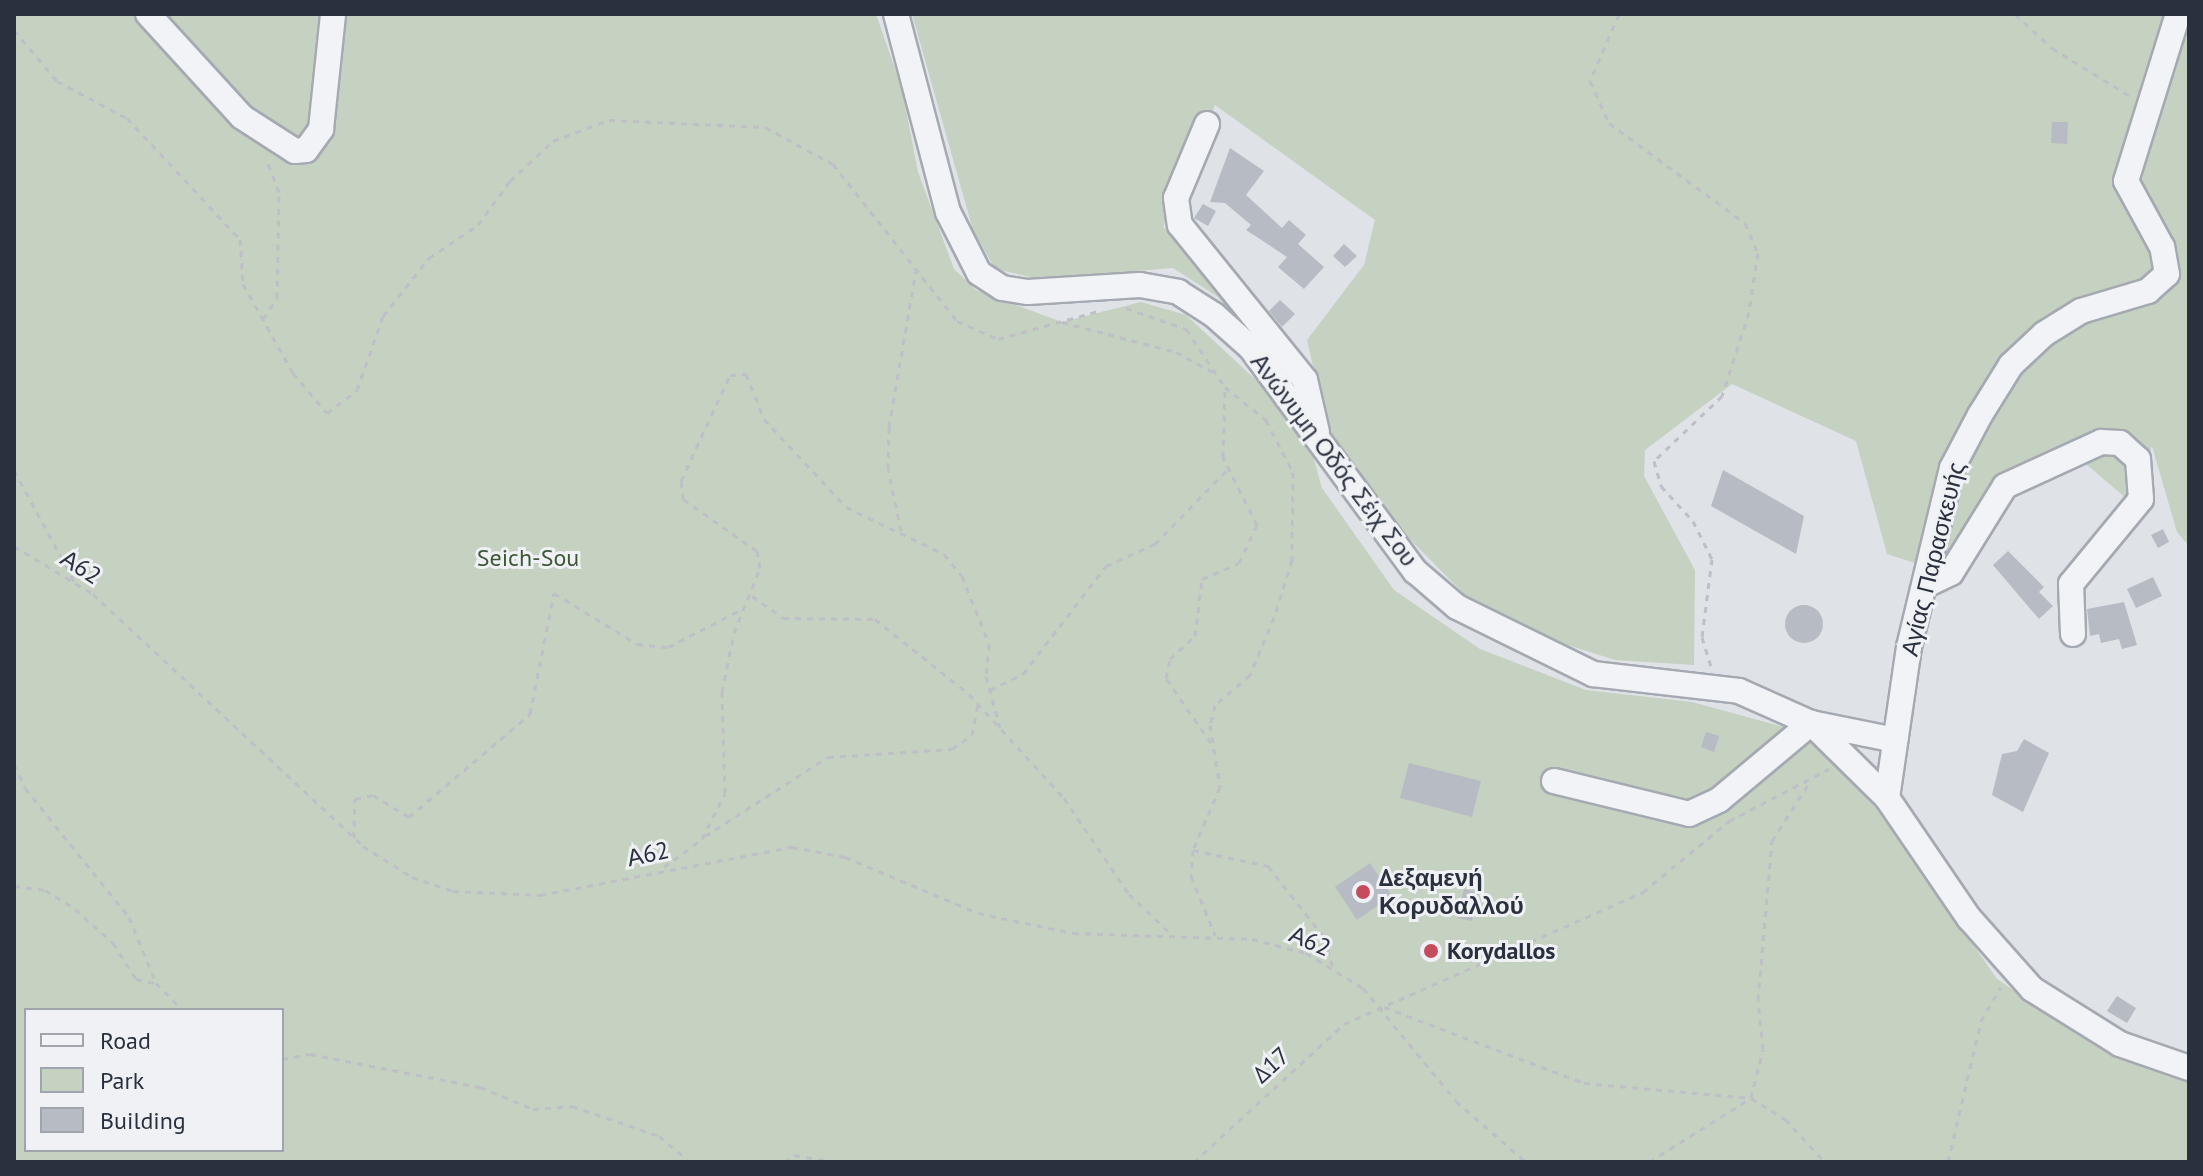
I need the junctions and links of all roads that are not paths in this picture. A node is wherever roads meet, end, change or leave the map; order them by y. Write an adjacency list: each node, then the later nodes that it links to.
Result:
1 (148, 14): 2 (street)
2 (333, 14)
3 (896, 14): 6 (street, Ανώνυμη Οδός Σέιχ Σου)
4 (2178, 14): 7 (street, Αγίας Παρασκευής)
5 (1207, 124): 6 (street)
6 (1318, 438): 9 (street, Ανώνυμη Οδός Σέιχ Σου)
7 (1924, 586): 8 (street); 10 (street, Αγίας Παρασκευής)
8 (2073, 634)
9 (1811, 723): 10 (street); 11 (street); 12 (street, Ανώνυμη Οδός Σέιχ Σου)
10 (1895, 740): 12 (street, Αγίας Παρασκευής)
11 (1554, 781)
12 (1887, 798): 13 (street, Ανώνυμη Οδός Σέιχ Σου)
13 (2189, 1068)

